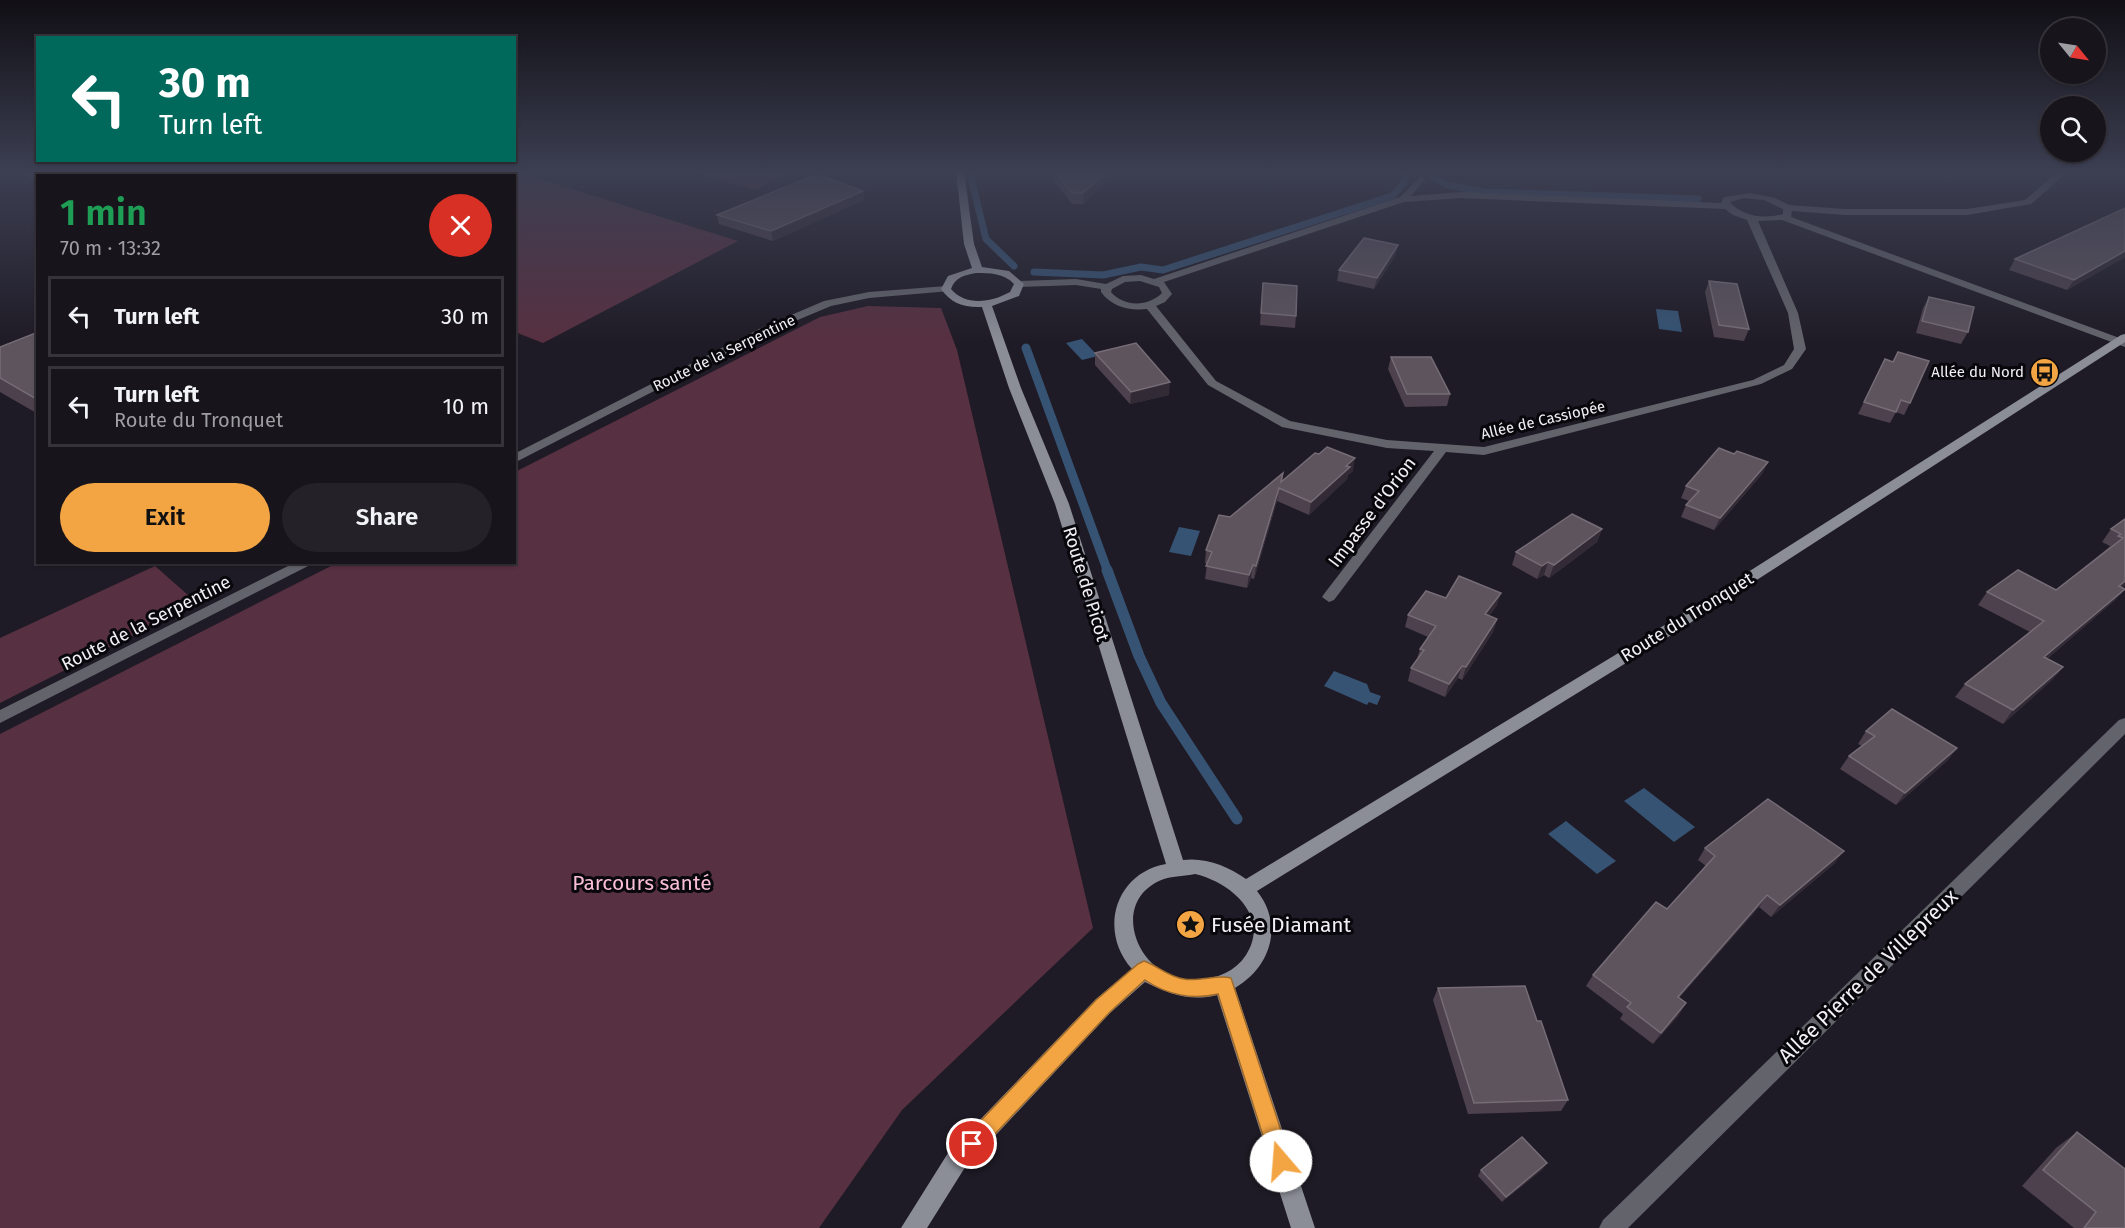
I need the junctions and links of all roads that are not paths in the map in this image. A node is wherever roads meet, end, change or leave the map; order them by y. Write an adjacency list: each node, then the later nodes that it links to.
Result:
1 (967, 228): 5 (main road)
2 (1317, 228): 6 (street)
3 (1756, 228): 13 (street, Allée de Cassiopée)
4 (1825, 228): 12 (street)
5 (978, 270): 7 (main road); 9 (main road)
6 (1157, 281): 8 (street); 11 (street)
7 (1019, 284): 8 (street); 10 (main road)
8 (1107, 287): 11 (street)
9 (946, 289): 10 (main road); 14 (street, Route de la Serpentine)
10 (986, 304): 19 (main road, Route de Picot)
11 (1150, 305): 13 (street, Allée de Cassiopée)
12 (2123, 341): 20 (main road, Route du Tronquet)
13 (1443, 448): 16 (street, Impasse d'Orion)
14 (516, 458)
15 (305, 564): 17 (street, Route de la Serpentine)
16 (1329, 597)
17 (0, 717)
18 (2125, 724): 25 (street, Allée Pierre de Villepreux)
19 (1176, 867): 20 (main road); 21 (main road)
20 (1245, 889): 22 (main road)
21 (1144, 969): 22 (main road); 23 (main road)
22 (1224, 984): 24 (main road)
23 (914, 1228)
24 (1302, 1228)
25 (1611, 1228)

